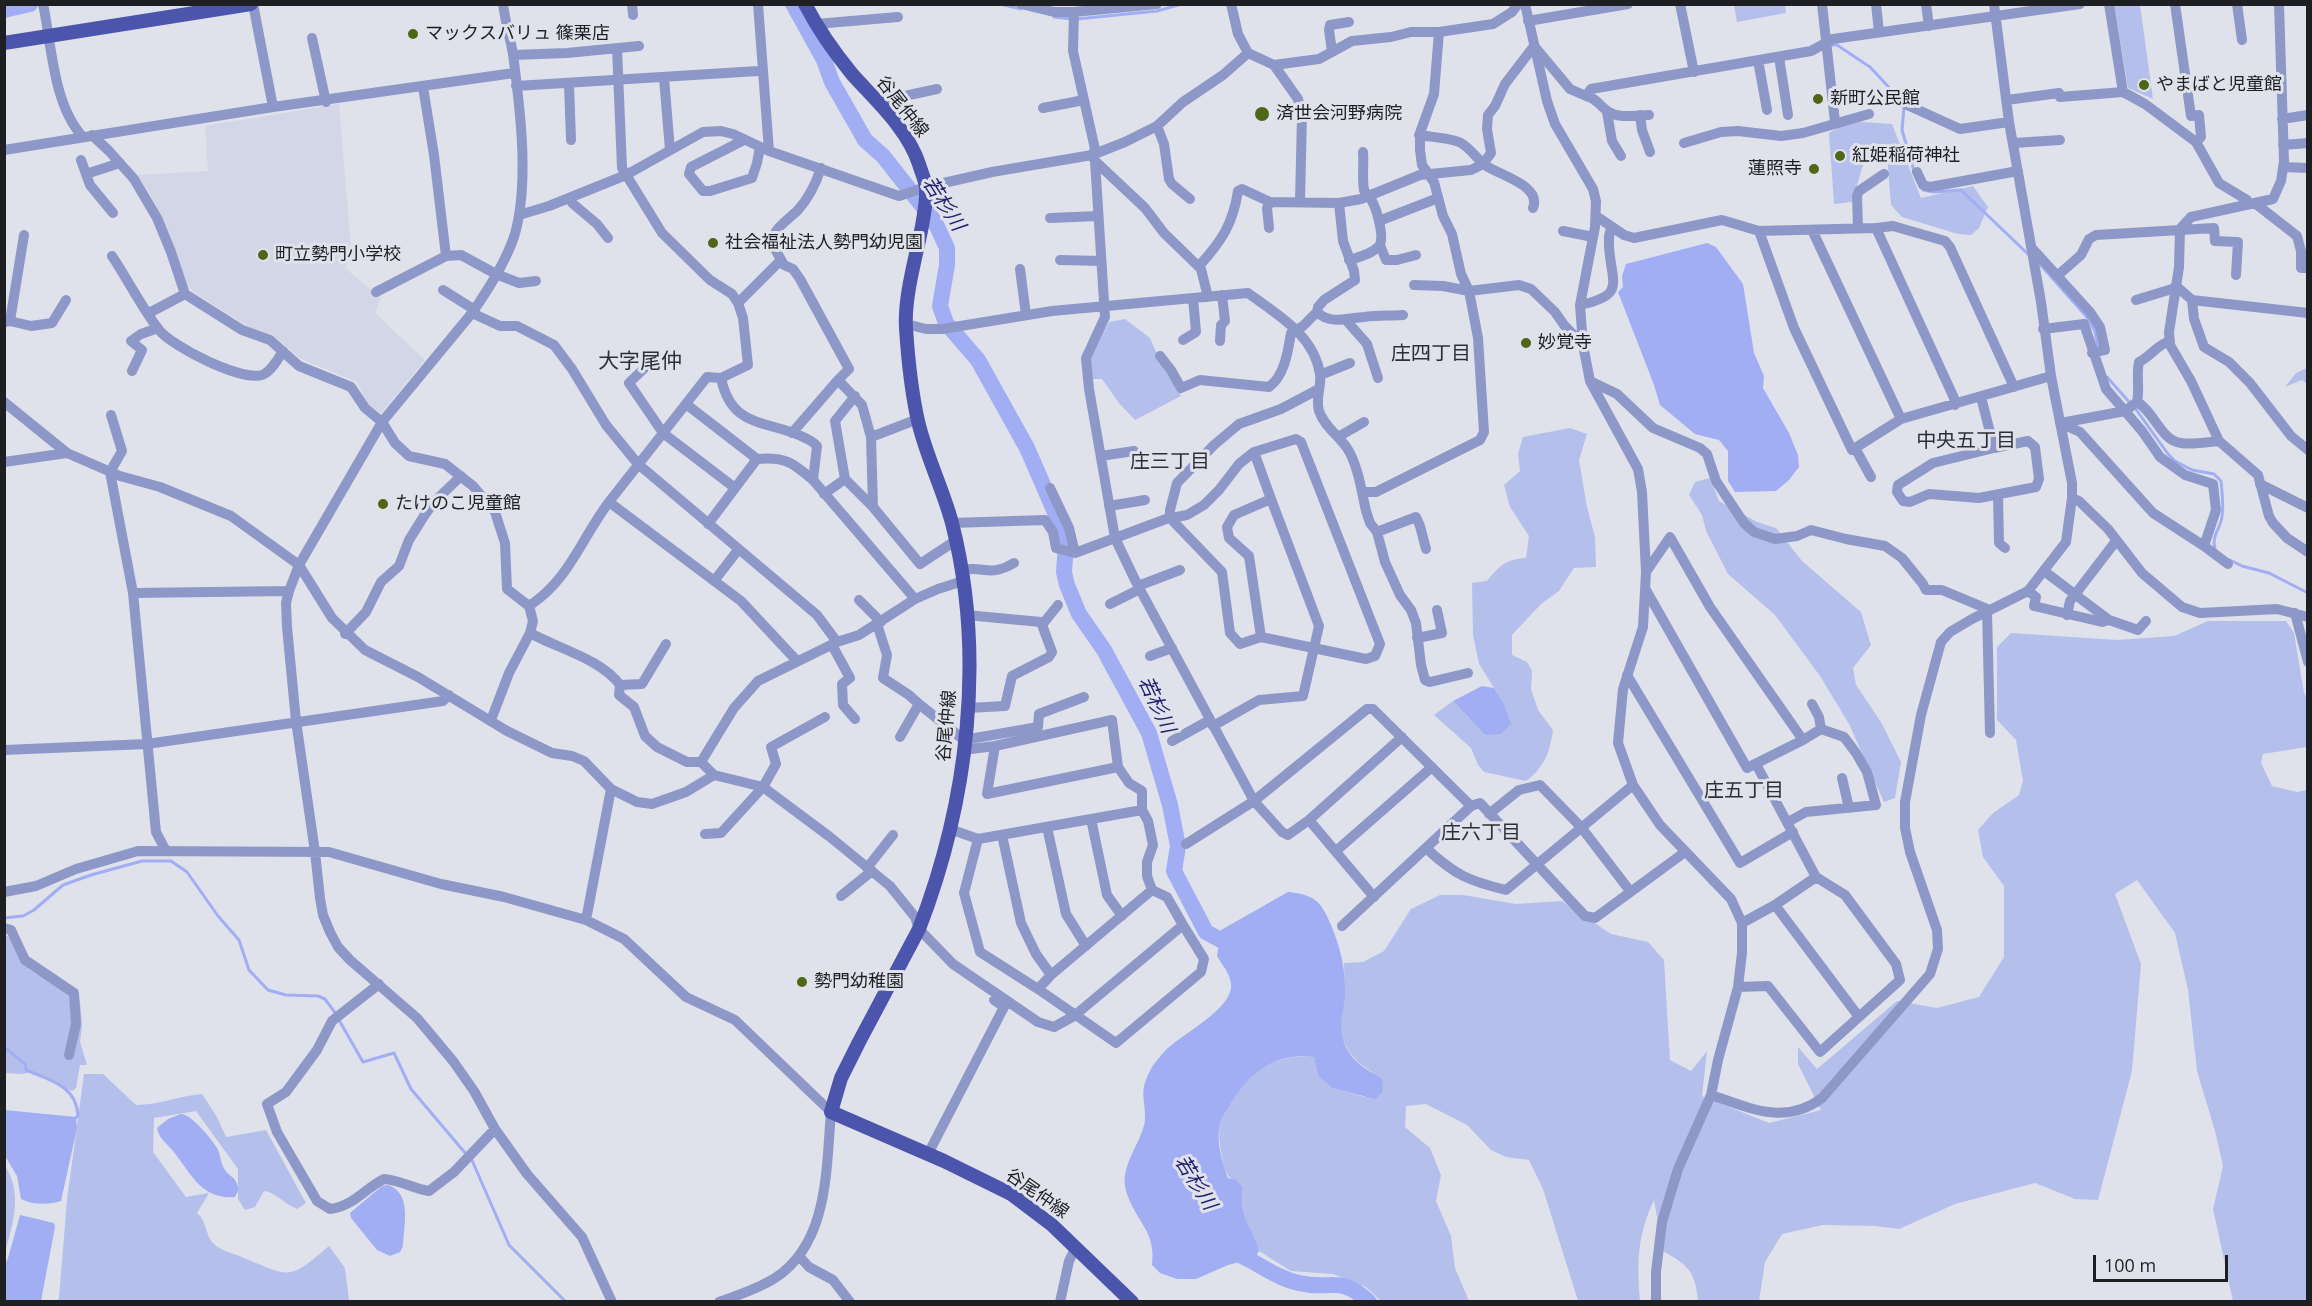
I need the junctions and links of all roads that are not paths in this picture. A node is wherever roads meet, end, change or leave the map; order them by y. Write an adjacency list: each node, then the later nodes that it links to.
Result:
1 (43, 4): 30 (street)
2 (252, 4): 30 (main road); 60 (street)
3 (503, 4): 40 (street)
4 (758, 4): 81 (street)
5 (805, 4): 26 (main road, 谷尾仲線)
6 (1021, 4): 22 (street)
7 (1157, 4): 22 (street)
8 (1231, 4): 39 (street)
9 (1518, 4): 28 (street)
10 (1525, 4): 24 (street)
11 (1628, 4): 24 (street)
12 (1680, 4): 45 (street)
13 (1822, 4): 34 (street)
14 (1876, 4): 29 (street)
15 (1926, 4): 27 (street)
16 (2080, 4): 21 (street)
17 (2109, 4): 53 (street)
18 (2175, 4): 76 (street)
19 (2237, 4): 32 (street)
20 (2279, 4): 67 (street)
21 (1995, 10): 27 (street); 56 (street)
22 (1074, 12): 55 (street)
23 (898, 17): 26 (street)
24 (1528, 21): 36 (street)
25 (1349, 22): 38 (street)
26 (816, 24): 58 (main road, 谷尾仲線)
27 (1929, 26): 29 (street)
28 (1439, 32): 38 (street); 71 (street)
29 (1879, 32): 34 (street)
30 (50, 37): 33 (main road); 72 (street)
31 (312, 38): 57 (street)
32 (2242, 40)
33 (4, 43)
34 (1827, 43): 41 (street); 68 (street)
35 (639, 46): 37 (street)
36 (1533, 46): 54 (street); 90 (street); 113 (street)
37 (617, 48): 40 (street); 48 (street)
38 (1332, 51): 43 (street)
39 (1248, 53): 43 (street); 70 (street)
40 (513, 55): 46 (street)
41 (1779, 57): 42 (street); 65 (street)
42 (1758, 60): 45 (street); 62 (street)
43 (1274, 65): 105 (street)
44 (758, 71): 47 (street)
45 (1694, 72): 54 (street)
46 (514, 73): 50 (street); 51 (street)
47 (664, 78): 48 (street); 83 (street)
48 (618, 81): 49 (street); 99 (street)
49 (568, 84): 50 (street); 73 (street)
50 (516, 86): 111 (street)
51 (423, 87): 57 (street); 131 (street)
52 (937, 89): 58 (street)
53 (2124, 92): 56 (street); 76 (street)
54 (1586, 96): 63 (street)
55 (1084, 100): 61 (street); 87 (street)
56 (2007, 100): 69 (street)
57 (326, 102): 60 (street)
58 (877, 102): 100 (main road, 谷尾仲線)
59 (1905, 104): 69 (street)
60 (273, 108): 72 (street)
61 (1043, 108)
62 (1767, 110)
63 (1607, 112): 85 (street); 86 (street)
64 (1869, 114): 68 (street)
65 (1788, 115)
66 (2307, 115): 67 (street)
67 (2282, 119): 80 (street)
68 (1835, 122): 78 (street)
69 (2009, 122): 79 (street)
70 (1157, 126): 87 (street); 104 (street)
71 (1419, 135): 90 (street); 96 (street)
72 (87, 136): 82 (street); 89 (street)
73 (571, 140)
74 (744, 140): 81 (street); 81 (street); 83 (street)
75 (2060, 140): 79 (street)
76 (2196, 142): 108 (street)
77 (2307, 142): 80 (street)
78 (1684, 143)
79 (2014, 143): 94 (street)
80 (2283, 145): 91 (street)
81 (765, 149): 92 (street)
82 (4, 150)
83 (670, 150): 99 (street)
84 (1363, 152): 101 (street)
85 (1650, 152)
86 (1622, 156)
87 (1094, 158): 100 (street); 112 (street); 136 (street)
88 (81, 160): 97 (street)
89 (120, 163): 97 (street); 148 (street)
90 (1483, 164): 96 (street); 109 (street)
91 (2283, 167): 93 (street); 108 (street)
92 (821, 168): 100 (street); 132 (street)
93 (2307, 168)
94 (2018, 171): 95 (street); 128 (street)
95 (1917, 172)
96 (1427, 173): 101 (street); 103 (street)
97 (86, 174): 110 (street)
98 (1884, 174): 118 (street)
99 (626, 175): 102 (street); 155 (street)
100 (923, 193): 166 (main road, 谷尾仲線)
101 (1369, 196): 107 (street); 115 (street)
102 (570, 198): 111 (street); 126 (street)
103 (1438, 198): 115 (street); 147 (street)
104 (1190, 199)
105 (1300, 201): 106 (street); 107 (street)
106 (1270, 202): 116 (street); 136 (street)
107 (1338, 202): 134 (street)
108 (2251, 202): 120 (street); 137 (street)
109 (1533, 207)
110 (113, 213)
111 (519, 215): 139 (street)
112 (1098, 216): 114 (street); 135 (street)
113 (1596, 216): 117 (street); 125 (street)
114 (1050, 218)
115 (1379, 221): 127 (street)
116 (1269, 228)
117 (1612, 228): 123 (street); 156 (street)
118 (1858, 228): 119 (street); 121 (street)
119 (1876, 228): 186 (street); 193 (street)
120 (2180, 229): 140 (street); 141 (street); 144 (street)
121 (1812, 230): 123 (street); 197 (street)
122 (1563, 231): 125 (street)
123 (1759, 231): 206 (street)
124 (24, 235): 165 (street)
125 (1593, 237): 156 (street)
126 (608, 238)
127 (1380, 245): 129 (street); 134 (street)
128 (2031, 247): 141 (street); 168 (street)
129 (1416, 255)
130 (112, 256): 160 (street)
131 (446, 256): 139 (street); 145 (street)
132 (781, 260): 155 (street); 184 (street)
133 (1060, 260): 135 (street)
134 (1349, 260): 159 (street)
135 (1101, 261): 157 (street)
136 (1199, 266): 150 (street)
137 (2307, 268)
138 (1020, 269): 162 (street)
139 (495, 274): 142 (street); 158 (street)
140 (2236, 275)
141 (2057, 276): 175 (street)
142 (536, 281)
143 (1414, 285): 147 (street)
144 (2175, 286): 153 (street); 154 (street); 172 (street)
145 (376, 291)
146 (443, 291): 158 (street)
147 (1469, 291): 173 (street); 224 (street)
148 (185, 294): 160 (street); 174 (street)
149 (1222, 295): 150 (street); 169 (street); 171 (street)
150 (1208, 297): 151 (street)
151 (1193, 298): 157 (street); 170 (street)
152 (66, 300): 165 (street)
153 (2136, 300)
154 (2192, 300): 161 (street); 208 (street)
155 (738, 303): 182 (street)
156 (1580, 305): 173 (street)
157 (1105, 307): 162 (street); 212 (street)
158 (474, 312): 198 (street); 215 (street)
159 (1317, 312): 164 (street); 169 (street)
160 (149, 313): 167 (street)
161 (2307, 313)
162 (1026, 315): 166 (street)
163 (1403, 315): 164 (street)
164 (1345, 320): 183 (street)
165 (7, 321)
166 (906, 324): 196 (main road, 谷尾仲線)
167 (158, 328): 174 (street); 179 (street)
168 (2043, 329): 175 (street); 181 (street)
169 (1296, 330): 177 (street); 180 (street)
170 (1183, 340)
171 (1220, 341)
172 (2170, 341): 191 (street); 205 (street)
173 (1583, 345): 185 (street)
174 (283, 351): 198 (street)
175 (2092, 353): 194 (street)
176 (657, 356): 201 (street)
177 (1160, 356)
178 (1350, 363): 180 (street)
179 (132, 371)
180 (1320, 375): 187 (street)
181 (2051, 376): 186 (street); 200 (street)
182 (721, 378): 192 (street); 202 (street)
183 (1378, 378)
184 (838, 380): 188 (street); 202 (street)
185 (1590, 381): 252 (street); 267 (street)
186 (2014, 387): 189 (street)
187 (1317, 390): 203 (street); 234 (street)
188 (855, 396): 204 (street); 219 (street)
189 (1981, 397): 193 (street); 207 (street)
190 (4, 402): 211 (street)
191 (2138, 402): 194 (street); 205 (street)
192 (686, 404): 201 (street); 213 (street)
193 (1955, 405): 197 (street)
194 (2125, 411): 200 (street); 241 (street)
195 (111, 416): 216 (street)
196 (918, 419): 204 (street); 235 (main road, 谷尾仲線)
197 (1901, 420): 206 (street)
198 (382, 422): 217 (street); 249 (street)
199 (1364, 423): 203 (street)
200 (2060, 423): 227 (street); 241 (street)
201 (663, 433): 215 (street); 222 (street)
202 (792, 433): 220 (street)
203 (1338, 436): 224 (street)
204 (871, 437): 232 (street)
205 (2219, 441): 221 (street)
206 (1855, 448): 218 (street)
207 (1994, 448): 226 (street); 226 (street)
208 (2307, 450)
209 (1134, 451): 212 (street)
210 (1254, 452): 228 (street); 234 (street); 283 (street)
211 (66, 453): 214 (street); 216 (street)
212 (1101, 456): 231 (street)
213 (757, 459): 220 (street); 222 (street)
214 (4, 462)
215 (638, 464): 230 (street); 236 (street)
216 (110, 472): 249 (street); 259 (street)
217 (461, 476): 265 (street); 277 (street)
218 (1871, 477)
219 (845, 479): 225 (street); 232 (street)
220 (813, 480): 225 (street)
221 (2260, 484): 233 (street); 245 (street)
222 (735, 488): 236 (street)
223 (1050, 488): 246 (street)
224 (1362, 492): 237 (street)
225 (824, 494): 262 (street)
226 (1998, 495): 242 (street)
227 (2072, 498): 240 (street); 251 (street)
228 (1271, 499): 278 (street); 283 (street)
229 (1145, 500): 231 (street)
230 (609, 502): 254 (street); 265 (street)
231 (1109, 506): 238 (street)
232 (873, 507): 239 (street)
233 (2307, 508)
234 (1170, 518): 238 (street); 278 (street)
235 (952, 523): 239 (main road, 谷尾仲線); 246 (street)
236 (708, 524): 244 (street)
237 (1377, 532): 243 (street); 279 (street)
238 (1115, 538): 246 (street); 255 (street)
239 (955, 541): 253 (main road, 谷尾仲線)
240 (2116, 541): 260 (street); 268 (street)
241 (2204, 546): 248 (street)
242 (2005, 548)
243 (1426, 549)
244 (738, 550): 254 (street); 280 (street)
245 (2307, 552)
246 (1075, 553)
247 (1014, 563): 253 (street)
248 (2228, 564)
249 (299, 565): 257 (street); 277 (street)
250 (1180, 570): 255 (street)
251 (2044, 571): 258 (street); 260 (street)
252 (1646, 572): 256 (street); 304 (street)
253 (962, 575): 262 (street); 269 (main road, 谷尾仲線)
254 (714, 581): 285 (street)
255 (1139, 588): 263 (street); 282 (street)
256 (1646, 590): 288 (street); 311 (street)
257 (288, 591): 259 (street); 298 (street)
258 (2028, 591): 267 (street); 270 (street)
259 (133, 593): 306 (street)
260 (2075, 594): 270 (street); 272 (street)
261 (859, 600): 274 (street)
262 (915, 600): 274 (street)
263 (1110, 604)
264 (1058, 605): 275 (street)
265 (529, 606): 276 (street)
266 (1437, 610): 279 (street)
267 (1989, 611): 301 (street); 365 (street)
268 (2295, 613): 271 (street); 286 (street)
269 (966, 615): 275 (street); 294 (main road, 谷尾仲線)
270 (2067, 615): 272 (street)
271 (2307, 617)
272 (2109, 620): 273 (street)
273 (2146, 621)
274 (879, 623): 280 (street); 292 (street)
275 (1042, 625): 294 (street)
276 (530, 633): 289 (street); 297 (street)
277 (345, 634): 290 (street)
278 (1261, 637): 283 (street)
279 (1418, 638): 287 (street)
280 (835, 644): 285 (street); 296 (street)
281 (666, 645): 289 (street)
282 (1172, 648): 284 (street); 299 (street)
283 (1315, 648): 299 (street)
284 (1150, 656)
285 (797, 661): 310 (street)
286 (2307, 662)
287 (1468, 673)
288 (1627, 675): 316 (street); 328 (street)
289 (620, 685): 310 (street)
290 (449, 695): 297 (street); 298 (street)
291 (1084, 697): 307 (street)
292 (918, 704): 302 (street); 307 (street)
293 (1812, 704): 300 (street)
294 (968, 708): 307 (main road, 谷尾仲線)
295 (825, 717): 317 (street)
296 (855, 719)
297 (491, 720): 318 (street)
298 (296, 721): 306 (street); 338 (street)
299 (1212, 723): 305 (street); 319 (street)
300 (1821, 729): 304 (street); 321 (street)
301 (1990, 733)
302 (900, 737)
303 (1402, 737): 313 (street); 319 (street); 325 (street)
304 (1803, 740): 311 (street)
305 (1172, 741)
306 (147, 744): 309 (street); 336 (street)
307 (964, 745): 308 (street); 329 (main road, 谷尾仲線)
308 (995, 746): 312 (street); 312 (street)
309 (4, 750)
310 (701, 762): 314 (street)
311 (1756, 764): 328 (street)
312 (1118, 767): 322 (street)
313 (1432, 767): 320 (street); 337 (street)
314 (714, 775): 317 (street); 318 (street)
315 (1842, 778): 321 (street)
316 (1633, 785): 326 (street); 339 (street)
317 (763, 787): 330 (street); 341 (street)
318 (611, 789): 350 (street)
319 (1254, 801): 325 (street); 334 (street)
320 (1471, 806): 323 (street); 335 (street)
321 (1849, 808): 328 (street)
322 (1142, 810): 324 (street); 343 (street)
323 (1489, 814): 326 (street); 340 (street)
324 (1091, 819): 327 (street); 349 (street)
325 (1309, 820): 337 (street)
326 (1581, 826): 340 (street); 344 (street)
327 (1047, 827): 332 (street); 356 (street)
328 (1790, 827): 342 (street)
329 (950, 828): 333 (street); 355 (main road, 谷尾仲線)
330 (705, 834)
331 (893, 835): 341 (street)
332 (1002, 835): 333 (street); 358 (street)
333 (978, 839): 361 (street)
334 (1186, 844)
335 (1426, 849): 340 (street); 347 (street)
336 (166, 851): 338 (street); 345 (street)
337 (1336, 851): 347 (street)
338 (315, 852): 350 (street); 359 (street)
339 (1685, 852): 344 (street); 351 (street)
340 (1537, 862): 344 (street)
341 (870, 869): 346 (street); 355 (street)
342 (1816, 877): 348 (street); 363 (street)
343 (1152, 890): 349 (street); 352 (street)
344 (1630, 891)
345 (4, 892)
346 (842, 896)
347 (1374, 897): 353 (street)
348 (1774, 905): 351 (street); 363 (street)
349 (1122, 916): 356 (street)
350 (586, 920): 366 (street)
351 (1742, 923): 360 (street)
352 (1183, 925): 362 (street); 362 (street)
353 (1342, 926)
354 (4, 928): 364 (street)
355 (919, 929): 357 (street); 366 (main road, 谷尾仲線)
356 (1086, 946): 358 (street)
357 (952, 964): 362 (street); 368 (street)
358 (1052, 975): 361 (street)
359 (379, 984): 367 (street); 367 (street)
360 (1738, 987): 363 (street); 365 (street)
361 (1038, 989): 362 (street)
362 (1074, 1016)
363 (1859, 1017)
364 (69, 1055)
365 (1711, 1095): 376 (street)
366 (831, 1112): 368 (main road, 谷尾仲線); 370 (street)
367 (495, 1130): 371 (street)
368 (928, 1154): 369 (main road, 谷尾仲線)
369 (1076, 1247): 374 (street); 375 (main road, 谷尾仲線)
370 (799, 1256): 372 (street); 373 (street)
371 (612, 1302)
372 (719, 1302)
373 (850, 1302)
374 (1060, 1302)
375 (1132, 1302)
376 (1656, 1302)

